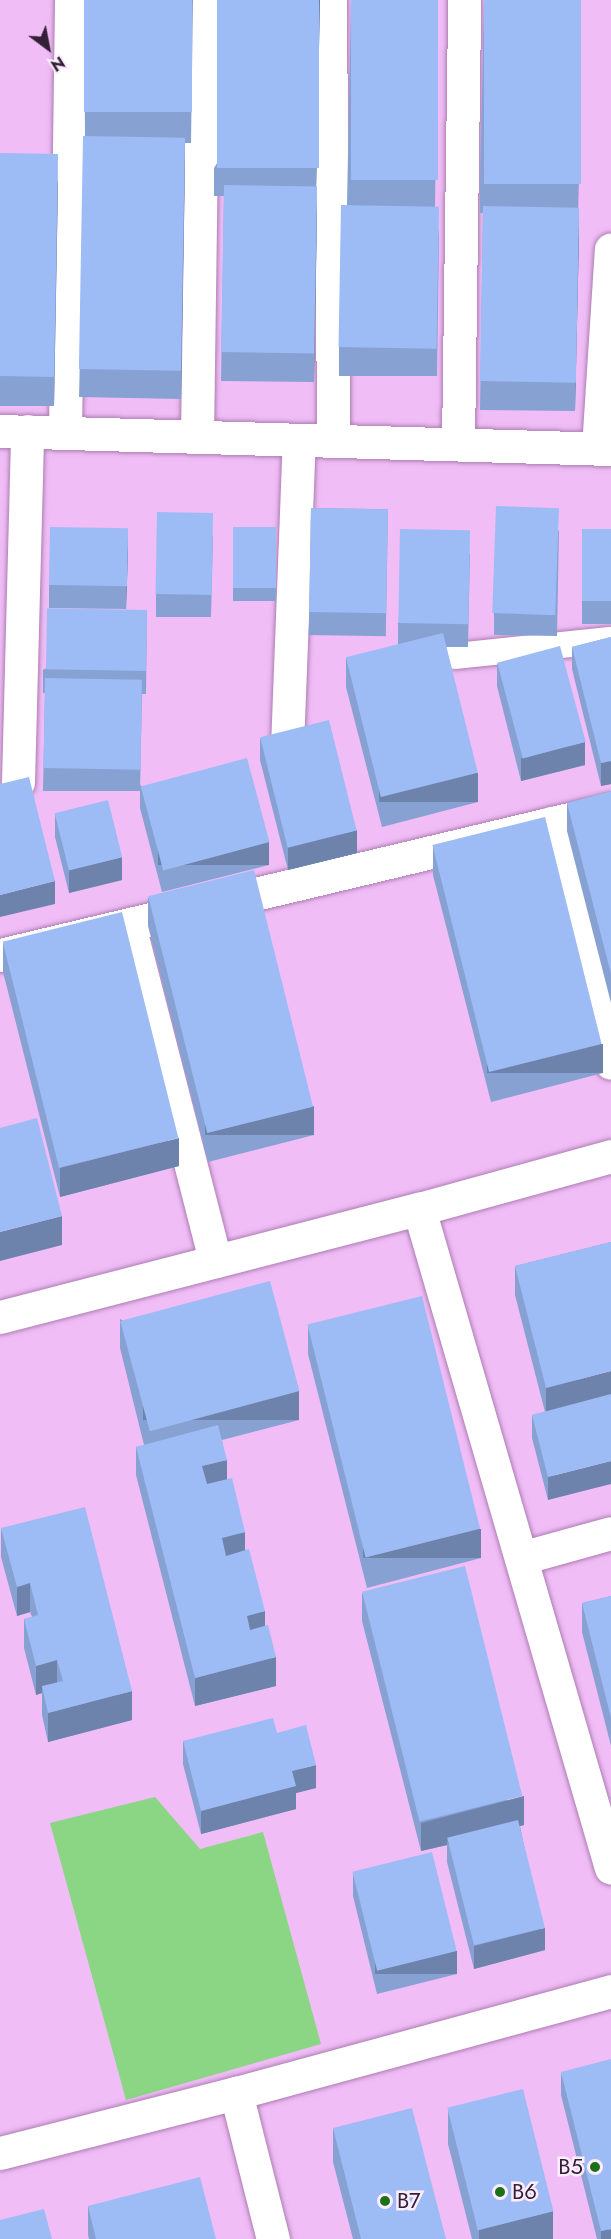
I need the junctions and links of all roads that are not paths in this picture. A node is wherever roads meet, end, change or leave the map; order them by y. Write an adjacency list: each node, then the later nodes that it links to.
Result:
1 (71, 0): 7 (street)
2 (203, 0): 8 (street)
3 (330, 0): 10 (street)
4 (464, 0): 11 (street)
5 (611, 249): 12 (street)
6 (14, 431): 7 (street); 16 (street)
7 (65, 433): 8 (street)
8 (197, 437): 9 (street)
9 (298, 440): 10 (street); 15 (street)
10 (333, 440): 11 (street)
11 (458, 444): 12 (street)
12 (605, 449)
13 (611, 640): 14 (lane)
14 (455, 656)
15 (287, 747)
16 (18, 782)
17 (611, 809): 18 (street)
18 (551, 823): 19 (street); 21 (street)
19 (129, 925): 20 (street); 24 (street)
20 (0, 955)
21 (611, 1063)
22 (611, 1156): 23 (street)
23 (419, 1209): 24 (street); 27 (street)
24 (215, 1261): 25 (street)
25 (0, 1317)
26 (611, 1533): 27 (street)
27 (521, 1558): 28 (street)
28 (611, 1868)
29 (611, 1991): 30 (street)
30 (236, 2093): 31 (street); 32 (street)
31 (0, 2153)
32 (273, 2239)

